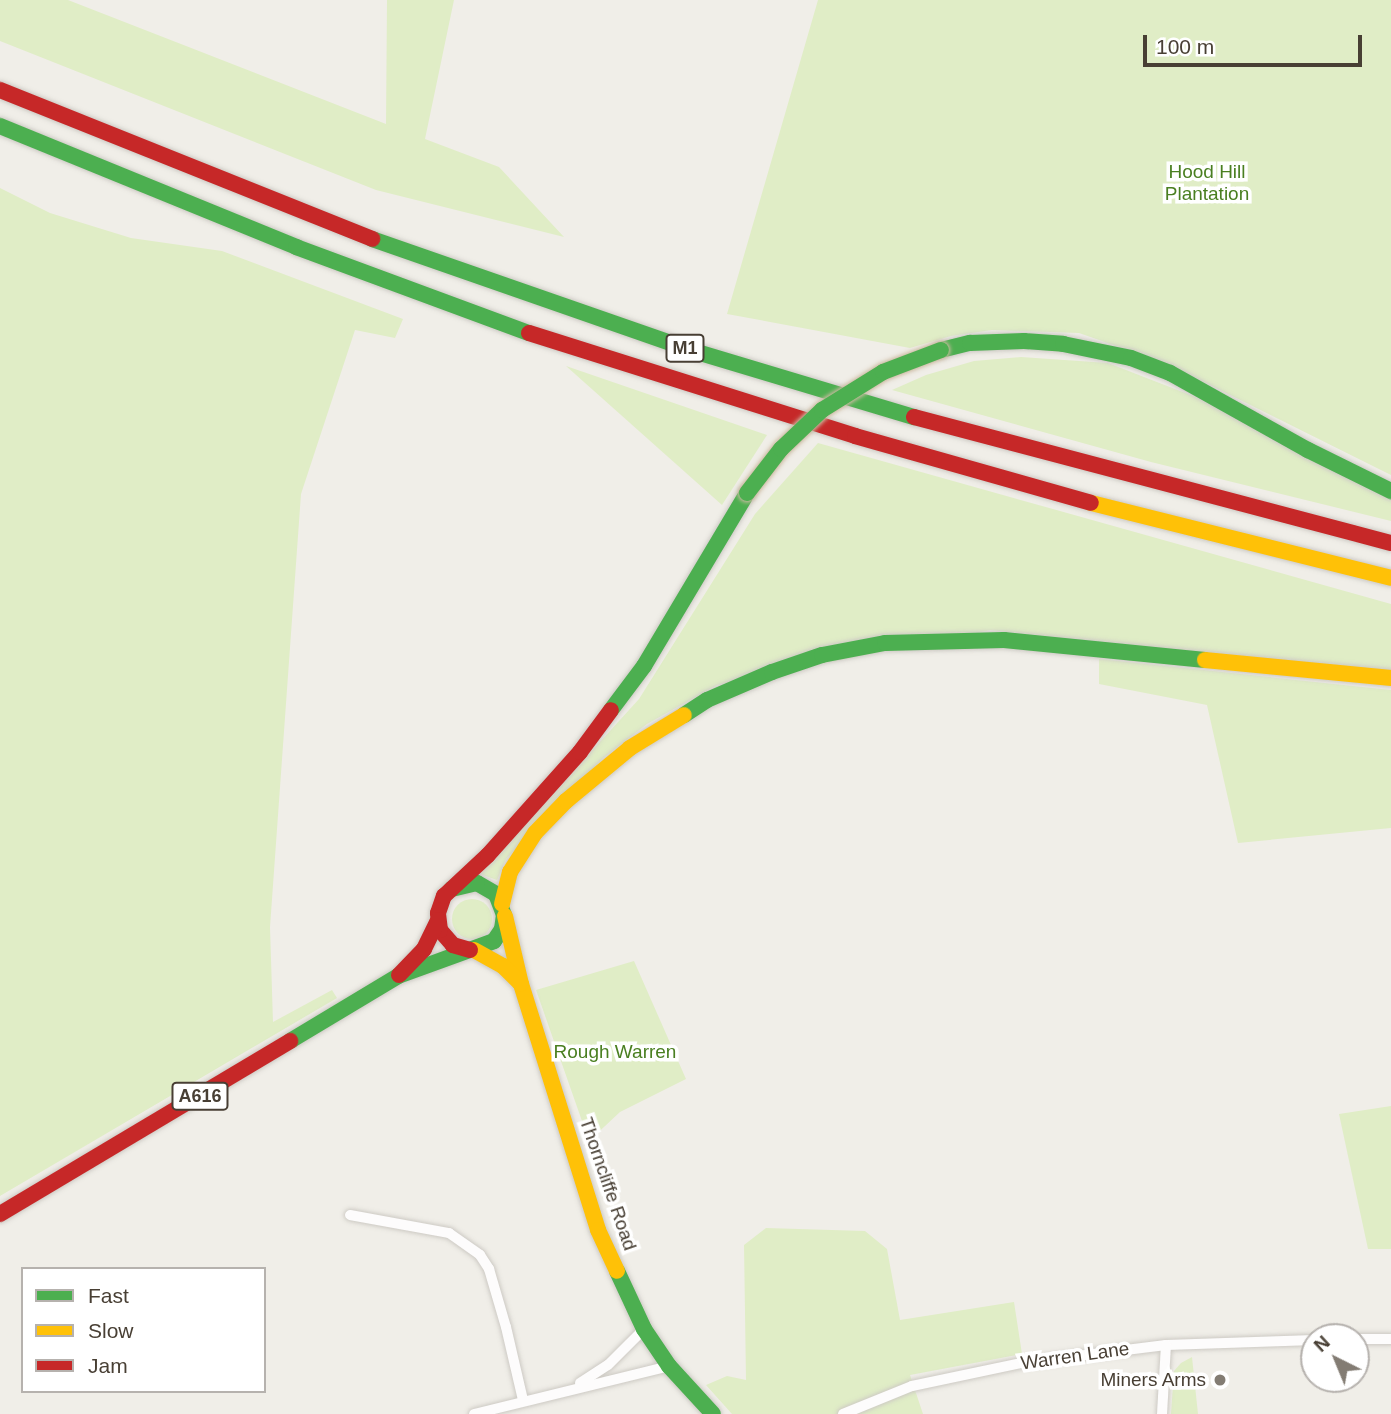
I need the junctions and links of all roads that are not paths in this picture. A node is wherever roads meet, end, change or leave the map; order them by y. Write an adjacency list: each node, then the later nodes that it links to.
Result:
1 (0, 90): 4 (main road, M1)
2 (0, 126): 5 (main road, M1)
3 (1391, 491): 7 (main road, bridge)
4 (1391, 543)
5 (1391, 578)
6 (1391, 678): 8 (main road)
7 (452, 889): 8 (main road); 9 (main road, A616)
8 (503, 909): 10 (main road, A616); 12 (main road, Thorncliffe Road)
9 (438, 920): 10 (main road); 11 (main road, A616)
10 (472, 950): 11 (main road, A616); 12 (main road)
11 (398, 976): 13 (main road, A616)
12 (521, 984): 15 (main road, Thorncliffe Road)
13 (0, 1214)
14 (350, 1215): 22 (street)
15 (644, 1329): 20 (main road, Thorncliffe Road); 21 (street)
16 (1370, 1339): 17 (street)
17 (1391, 1339)
18 (1300, 1340): 19 (street, Warren Lane)
19 (1166, 1345): 25 (street, Warren Lane); 26 (street)
20 (669, 1366): 21 (street); 24 (main road, Thorncliffe Road)
21 (572, 1388): 22 (street)
22 (523, 1400): 23 (street)
23 (474, 1414)
24 (713, 1414)
25 (843, 1414)
26 (1162, 1414)

